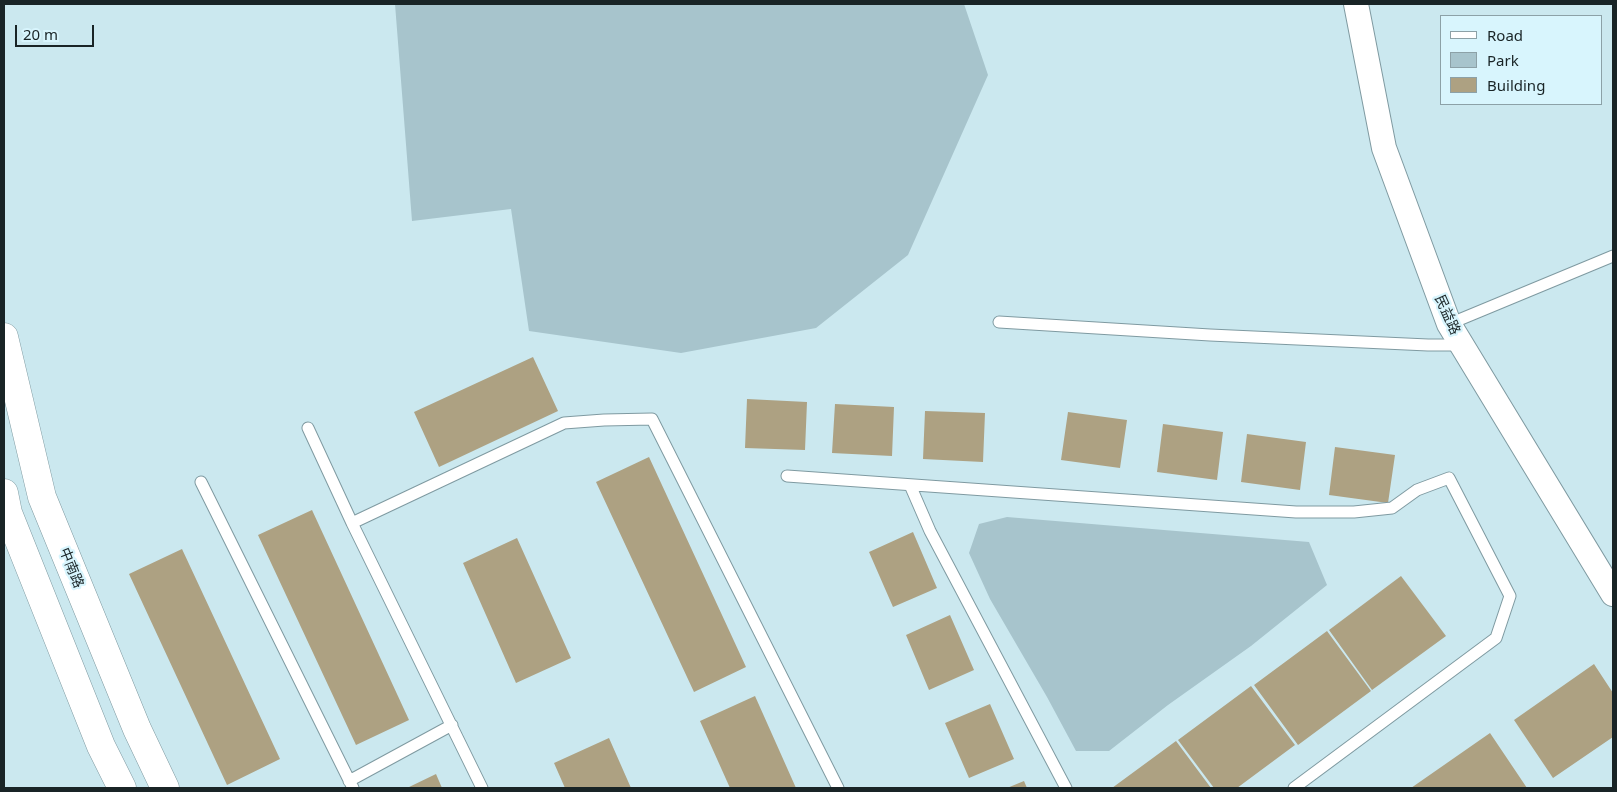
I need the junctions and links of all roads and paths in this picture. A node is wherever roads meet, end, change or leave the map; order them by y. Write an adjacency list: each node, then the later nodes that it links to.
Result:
1 (1356, 4): 4 (street, 民益路)
2 (1613, 256): 4 (lane)
3 (999, 322): 6 (lane)
4 (1449, 324): 6 (street, 民益路)
5 (4, 338): 17 (main road, 中南路)
6 (1462, 345): 13 (street, 民益路)
7 (308, 428): 12 (lane)
8 (787, 476): 10 (lane)
9 (201, 482): 15 (lane)
10 (910, 485): 20 (lane); 21 (lane)
11 (4, 493): 16 (main road)
12 (352, 523): 14 (lane); 19 (lane)
13 (1613, 592)
14 (452, 726): 15 (lane); 18 (lane)
15 (351, 784)
16 (122, 788)
17 (165, 788)
18 (482, 788)
19 (838, 788)
20 (1066, 788)
21 (1294, 788)

